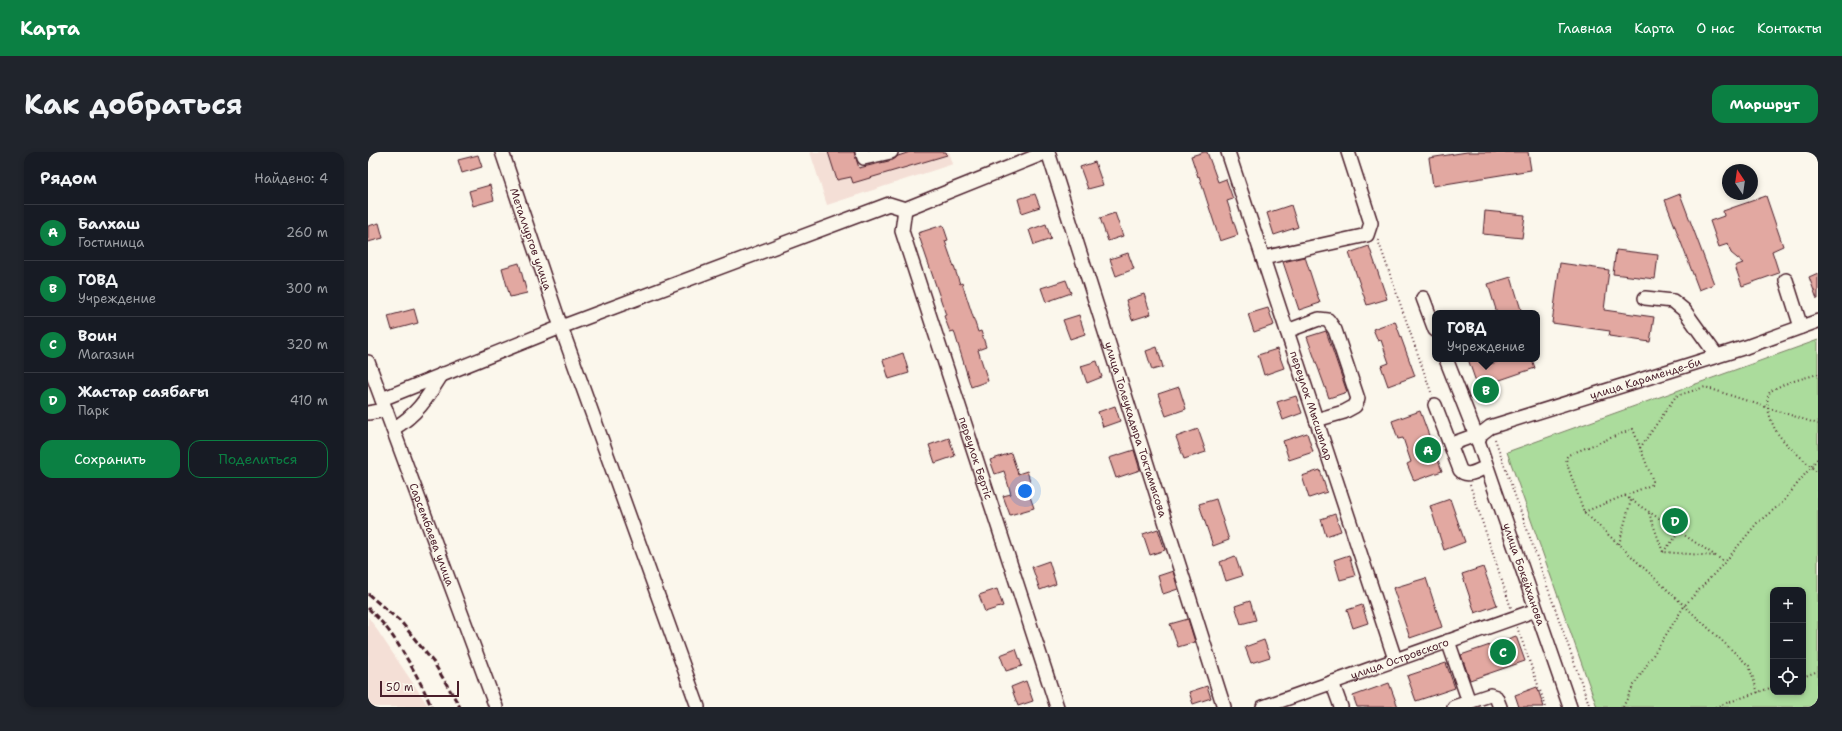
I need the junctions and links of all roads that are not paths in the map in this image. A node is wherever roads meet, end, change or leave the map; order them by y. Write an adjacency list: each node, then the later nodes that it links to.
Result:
1 (502, 152): 14 (street, Металлургов улица)
2 (862, 152): 3 (street)
3 (891, 152)
4 (1048, 152): 7 (street); 37 (street, улица Толеукадыра Токтамысова)
5 (1228, 152): 8 (street, переулок Мысшылар)
6 (1348, 152): 8 (street)
7 (906, 209): 14 (street); 36 (street, переулок Бертіс)
8 (1263, 258): 16 (street, переулок Мысшылар)
9 (1786, 280): 15 (street)
10 (1423, 298): 13 (street)
11 (1645, 298): 17 (street)
12 (1818, 321): 15 (street, улица Караменде-би)
13 (1432, 322)
14 (561, 327): 20 (street); 35 (street, Металлургов улица)
15 (1801, 327): 17 (street, улица Караменде-би)
16 (1287, 331): 24 (street, переулок Мысшылар); 24 (street)
17 (1717, 356): 26 (street, улица Караменде-би)
18 (368, 362): 21 (street, Сарсембаева улица)
19 (1447, 362): 26 (street, улица Бокейханова)
20 (442, 374): 21 (street); 25 (street)
21 (384, 404): 23 (street); 25 (street, Сарсембаева улица)
22 (1436, 405): 27 (street)
23 (368, 413)
24 (1316, 420): 31 (street, переулок Мысшылар)
25 (393, 429): 34 (street, Сарсембаева улица)
26 (1477, 438): 27 (street); 28 (street, улица Бокейханова)
27 (1451, 444): 28 (street)
28 (1488, 472): 29 (street, улица Бокейханова)
29 (1536, 610): 30 (street, улица Островского); 42 (street, улица Бокейханова)
30 (1448, 641): 31 (street, улица Островского); 33 (street)
31 (1395, 659): 32 (street, улица Островского)
32 (1332, 682): 38 (street, улица Островского); 39 (street)
33 (1469, 702): 40 (street); 41 (street)
34 (496, 707)
35 (698, 707)
36 (1057, 707)
37 (1224, 707)
38 (1263, 707)
39 (1341, 707)
40 (1454, 707)
41 (1500, 707)
42 (1570, 707)

